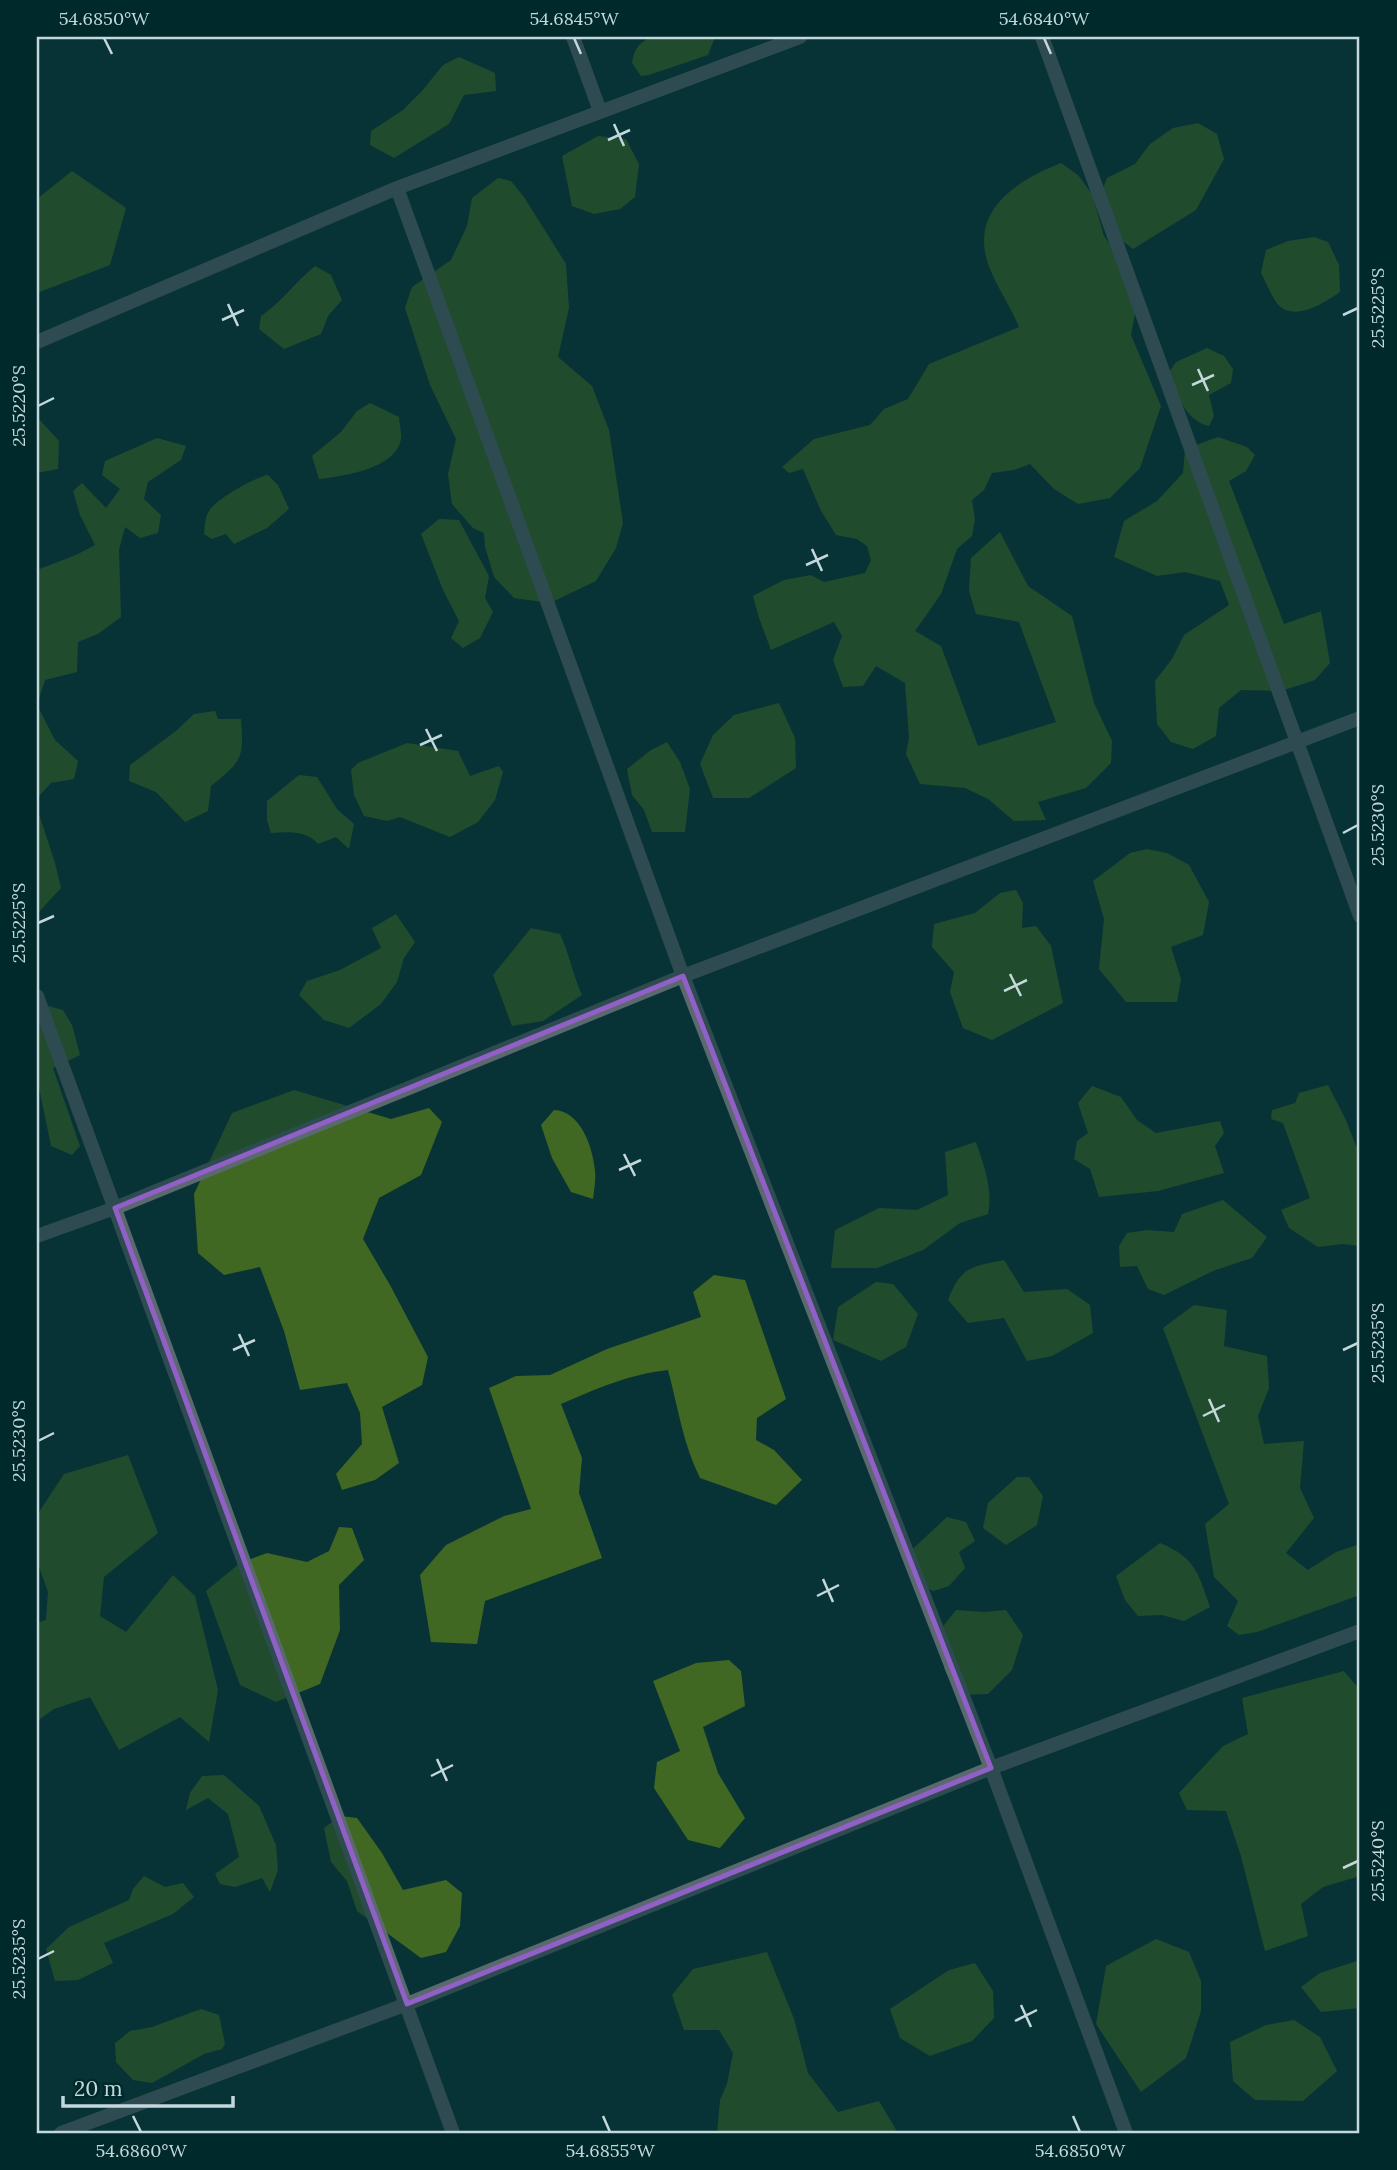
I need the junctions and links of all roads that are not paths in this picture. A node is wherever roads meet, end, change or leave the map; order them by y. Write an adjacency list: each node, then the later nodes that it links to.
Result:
1 (573, 37): 4 (street)
2 (800, 37): 4 (street)
3 (1042, 37): 8 (street)
4 (600, 111): 5 (street)
5 (397, 188): 6 (street); 10 (street)
6 (37, 342)
7 (1360, 718): 8 (street)
8 (1296, 741): 9 (street); 10 (street)
9 (1360, 916)
10 (683, 976): 12 (street); 15 (street)
11 (37, 996): 12 (street)
12 (115, 1208): 13 (street); 16 (street)
13 (37, 1236)
14 (1360, 1631): 15 (street)
15 (991, 1768): 16 (street); 19 (street)
16 (407, 2004): 17 (street); 18 (street)
17 (61, 2133)
18 (453, 2133)
19 (1126, 2133)

